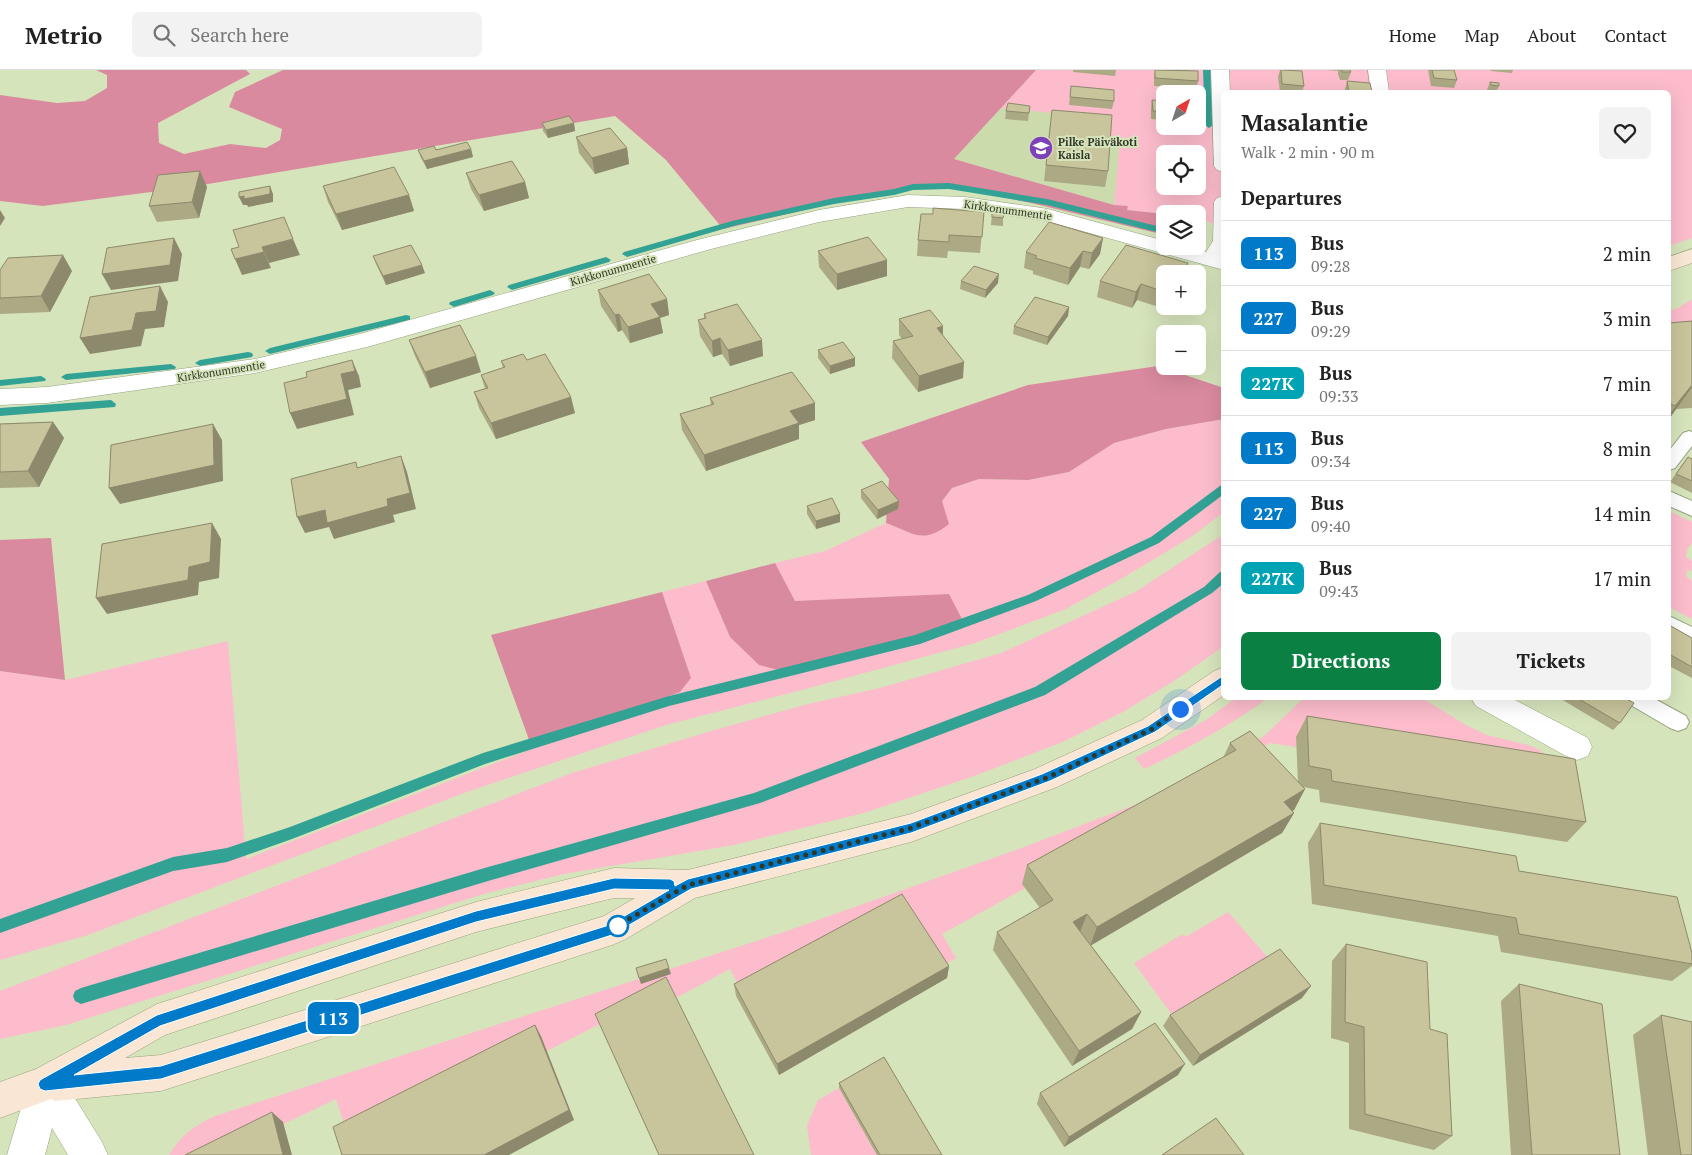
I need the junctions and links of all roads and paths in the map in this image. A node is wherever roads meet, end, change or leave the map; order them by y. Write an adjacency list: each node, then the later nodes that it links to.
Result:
1 (1220, 70): 4 (street)
2 (1377, 70): 3 (street)
3 (1380, 90)
4 (1221, 94)
5 (1221, 249): 7 (street)
6 (1692, 255): 8 (main road)
7 (1218, 262): 9 (street, Kirkkonummentie)
8 (1671, 263)
9 (0, 398)
10 (1692, 439): 11 (lane)
11 (1671, 461)
12 (1671, 499): 13 (lane)
13 (1692, 509)
14 (1671, 625): 15 (lane)
15 (1692, 637)
16 (1221, 681): 21 (main road)
17 (1490, 700): 20 (street)
18 (1640, 700): 19 (lane)
19 (1678, 722)
20 (1577, 747)
21 (688, 885): 23 (main road); 23 (main road)
22 (0, 1080): 23 (main road)
23 (45, 1084): 24 (main road); 25 (street); 26 (street)
24 (0, 1100)
25 (26, 1155)
26 (89, 1155)

